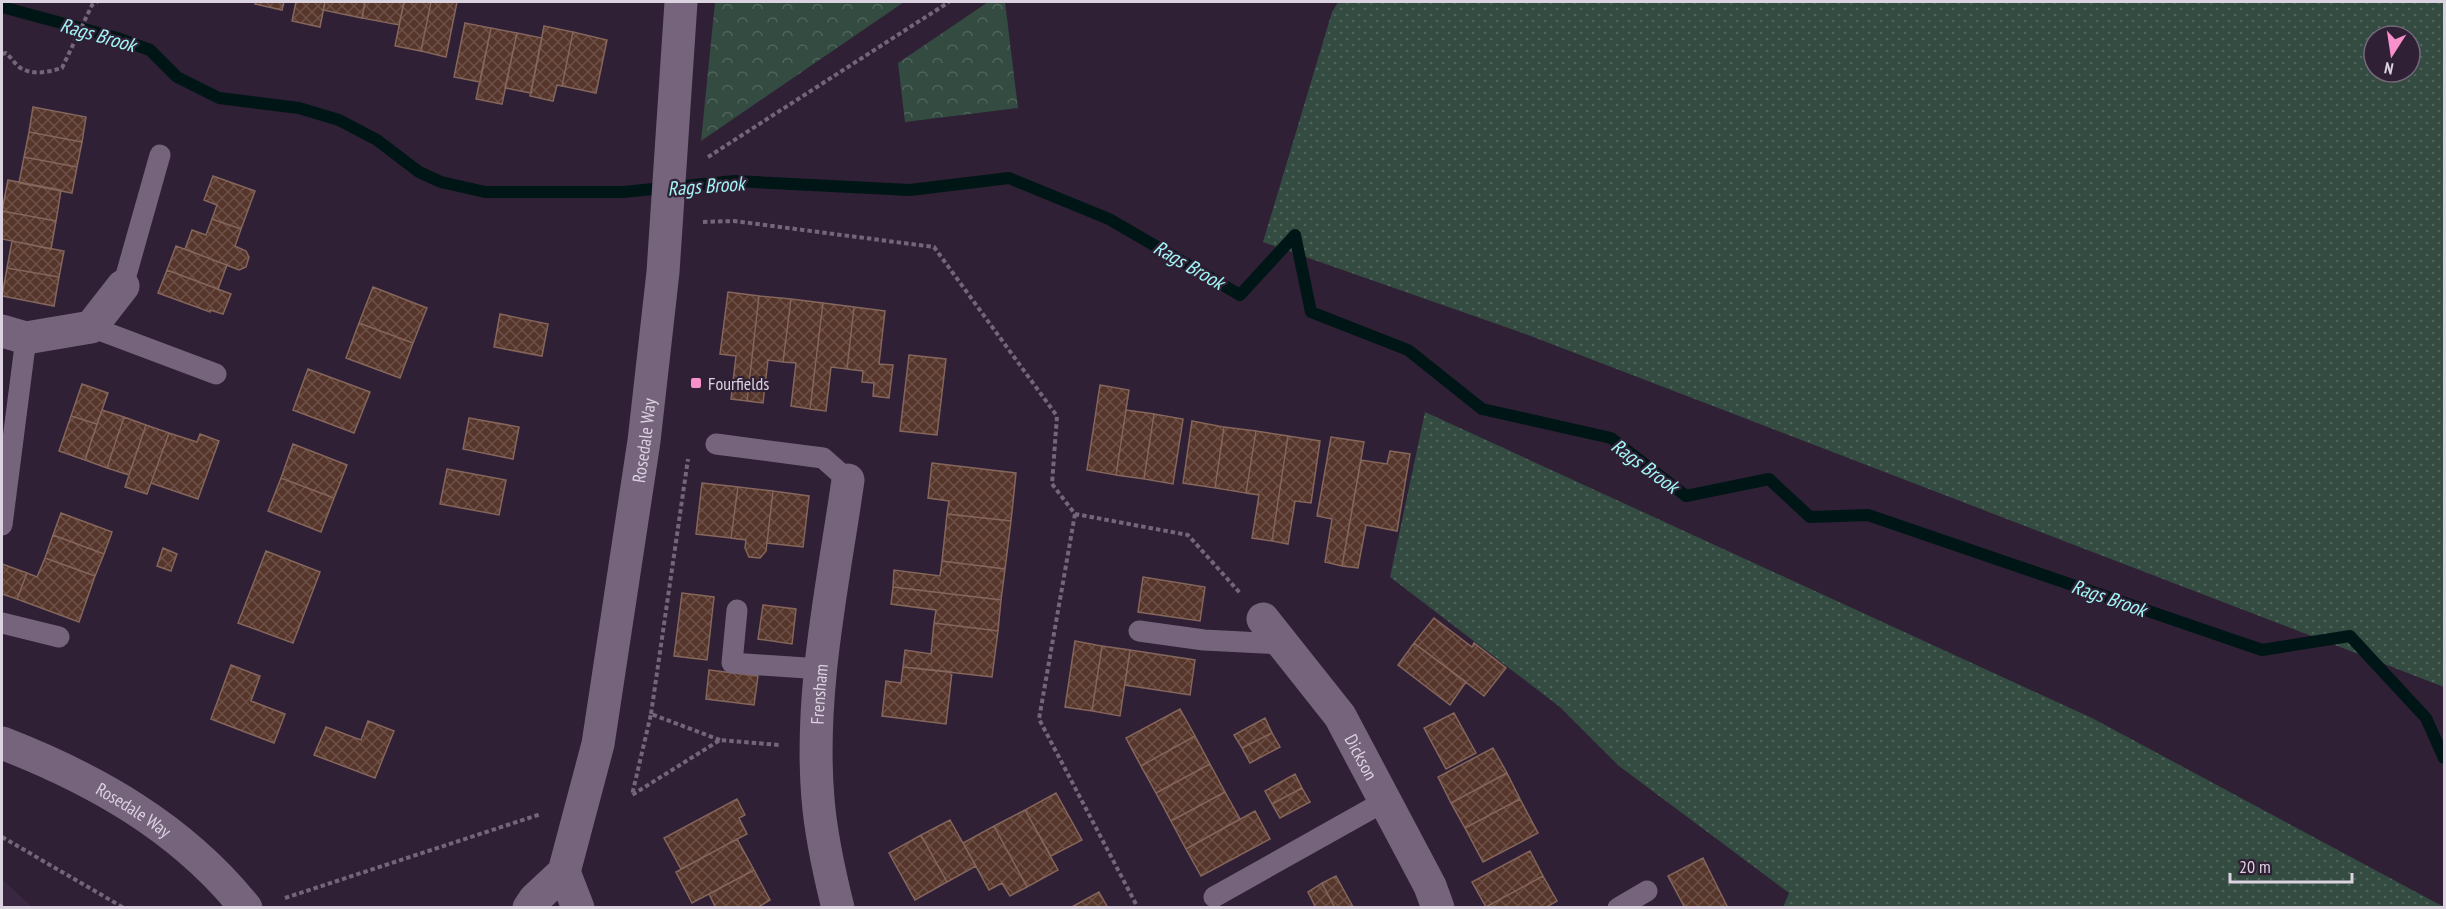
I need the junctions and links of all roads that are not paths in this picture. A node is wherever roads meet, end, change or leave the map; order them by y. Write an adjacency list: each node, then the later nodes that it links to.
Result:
1 (681, 2): 19 (street, Rosedale Way)
2 (160, 154): 3 (lane)
3 (123, 286): 4 (street)
4 (90, 327): 5 (street); 6 (lane)
5 (14, 335): 9 (lane)
6 (216, 374)
7 (716, 444): 8 (lane)
8 (848, 480): 16 (street, Frensham)
9 (2, 525)
10 (737, 610): 16 (lane)
11 (1263, 619): 15 (street, Dickson)
12 (2, 622): 14 (lane)
13 (1139, 631): 15 (lane)
14 (59, 637)
15 (1282, 644): 18 (street, Dickson)
16 (821, 669): 25 (street, Frensham)
17 (2, 743): 22 (street, Rosedale Way)
18 (1385, 801): 21 (lane); 26 (street, Dickson)
19 (564, 872): 23 (street, Rosedale Way); 24 (street)
20 (1647, 891): 27 (lane)
21 (1214, 897)
22 (246, 908)
23 (529, 908)
24 (578, 908)
25 (838, 908)
26 (1438, 908)
27 (1618, 908)

